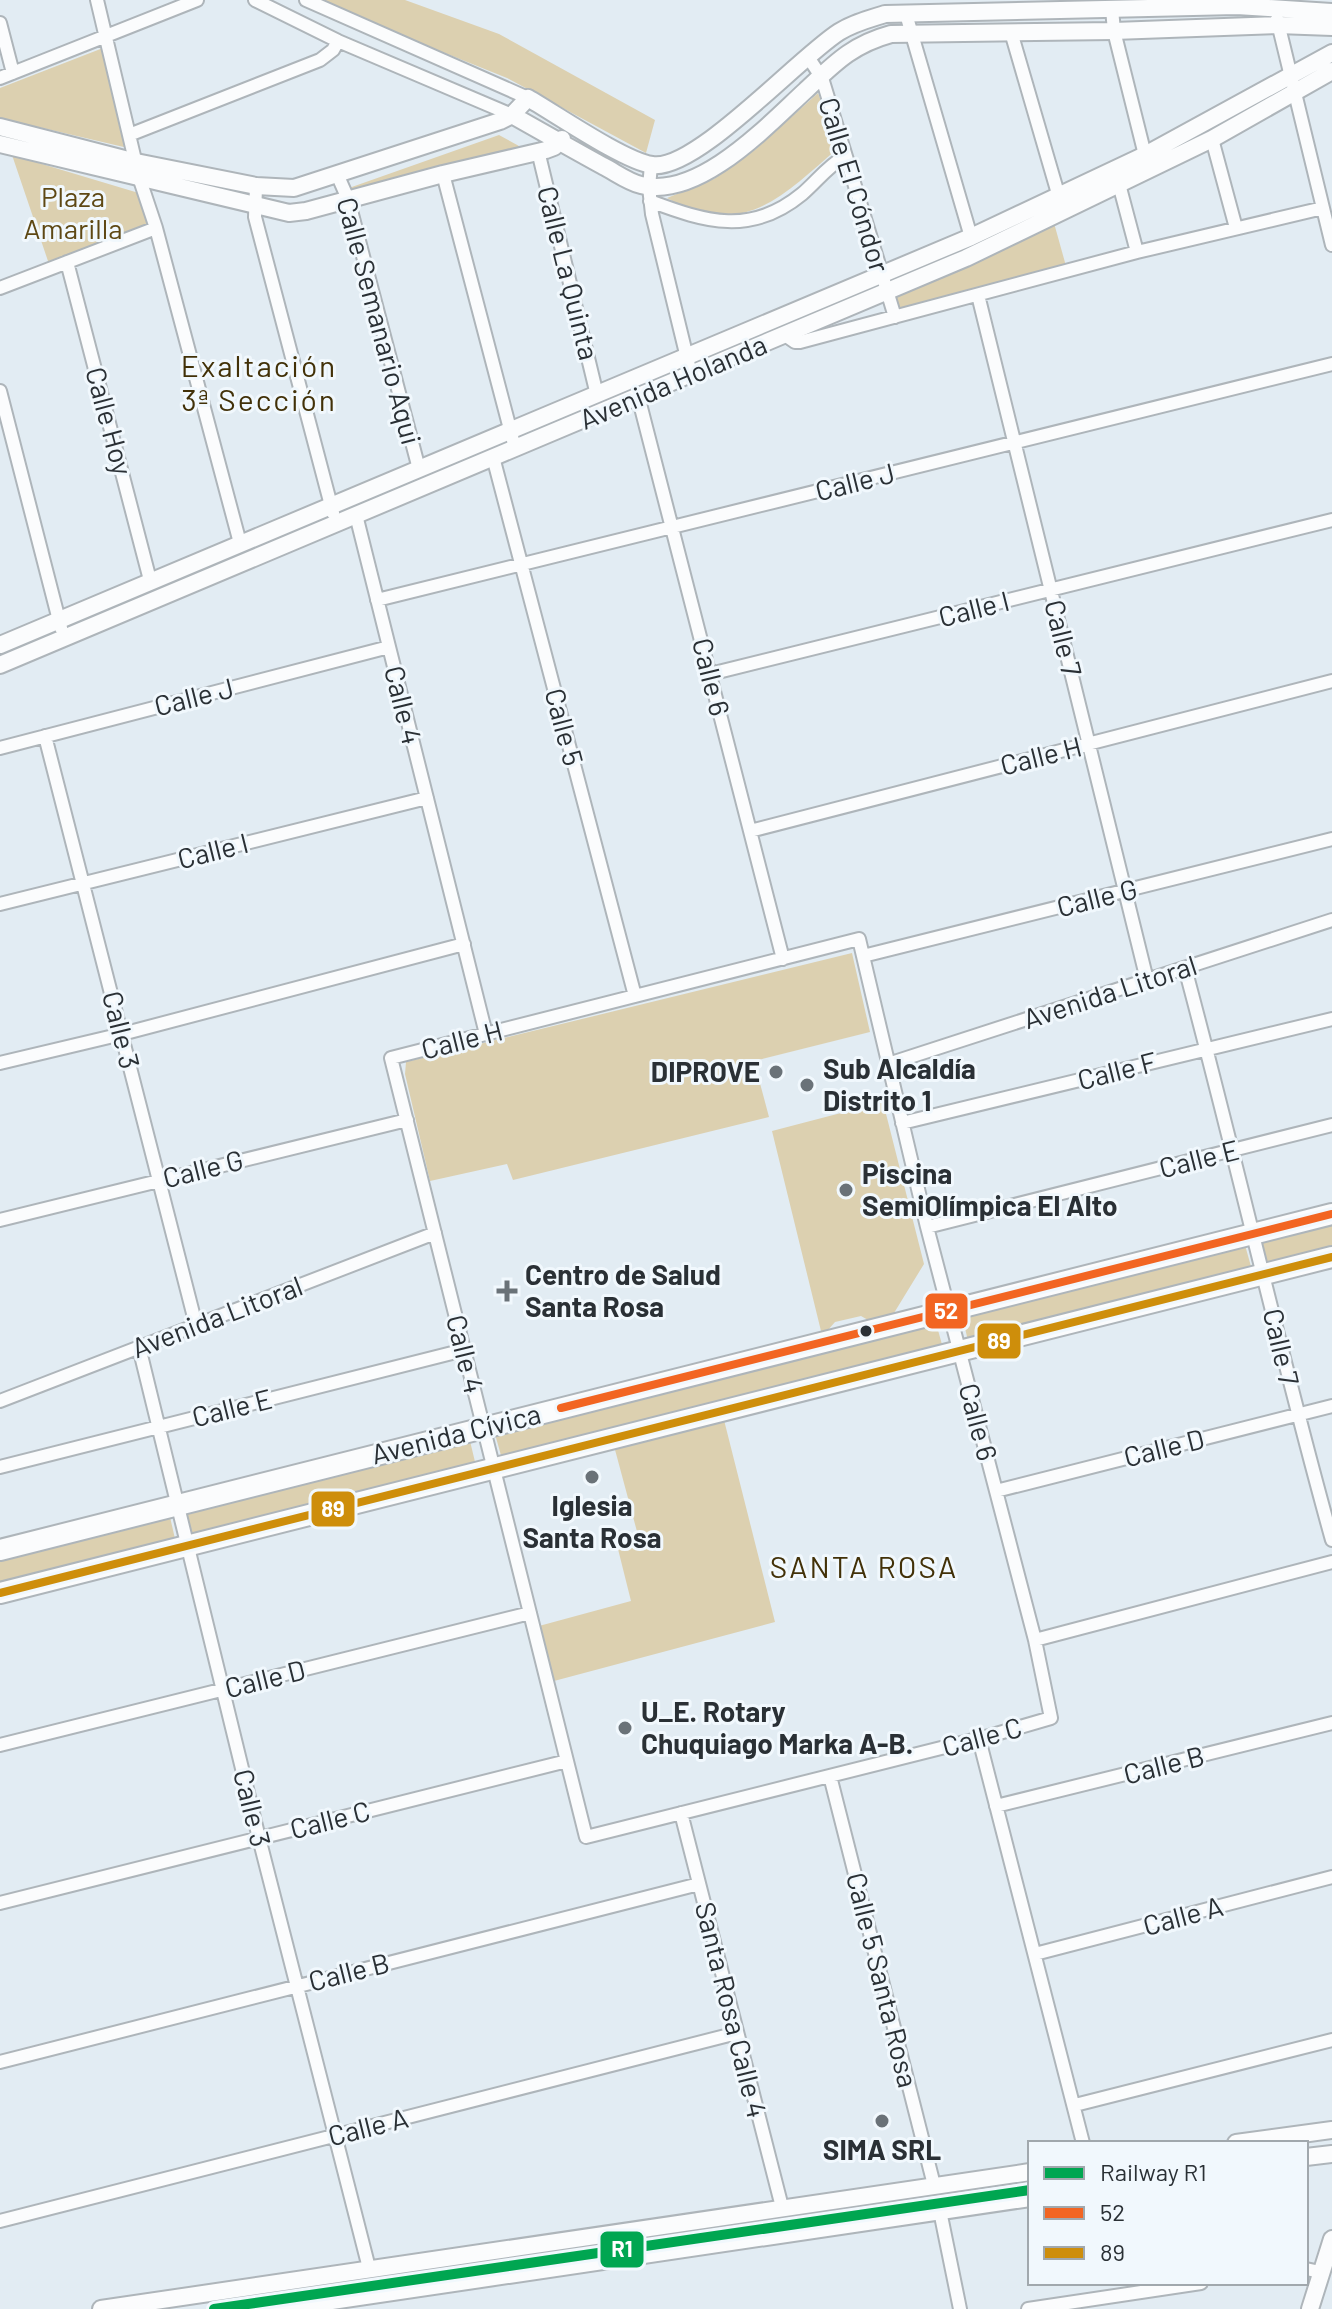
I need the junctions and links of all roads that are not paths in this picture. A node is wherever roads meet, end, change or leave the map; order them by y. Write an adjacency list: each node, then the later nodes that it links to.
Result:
1 (97, 0): 16 (street)
2 (197, 0): 16 (street)
3 (255, 0): 17 (street)
4 (306, 0): 25 (street)
5 (1237, 3): 6 (street); 7 (street)
6 (1275, 7): 8 (street); 11 (street)
7 (1112, 9): 9 (street); 13 (street)
8 (1332, 12)
9 (906, 14): 14 (street); 19 (street)
10 (0, 23): 21 (street)
11 (1278, 25): 12 (street); 13 (street); 24 (street)
12 (1332, 27)
13 (1114, 31): 15 (street); 34 (street)
14 (909, 32): 15 (street); 22 (street); 49 (street)
15 (1011, 32): 43 (street)
16 (106, 38): 21 (street); 29 (street)
17 (338, 41): 26 (street); 29 (street)
18 (1332, 53): 24 (street, Avenida Holanda)
19 (808, 57): 22 (street, Calle El Cóndor); 36 (street)
20 (1332, 71): 24 (street, Avenida Holanda)
21 (13, 73): 23 (street)
22 (820, 76): 35 (street, Calle El Cóndor); 42 (street)
23 (0, 78)
24 (1293, 84): 30 (street, Avenida Holanda); 34 (street, Avenida Holanda); 46 (street)
25 (528, 98): 26 (street); 27 (street)
26 (512, 115): 31 (street); 38 (street)
27 (572, 123): 31 (street); 36 (street)
28 (0, 127): 37 (street)
29 (129, 135): 37 (street)
30 (1212, 139): 40 (street, Avenida Holanda); 48 (street)
31 (559, 143): 33 (street); 42 (street)
32 (0, 144): 37 (street)
33 (538, 151): 39 (street); 62 (street, Calle La Quinta)
34 (1145, 155): 43 (street, Avenida Holanda)
35 (844, 157): 42 (street); 53 (street, Calle El Cóndor)
36 (651, 165): 42 (street)
37 (138, 170): 41 (street); 45 (street); 47 (street)
38 (337, 174): 41 (street); 44 (street, Calle Semanario Aqui)
39 (443, 174): 44 (street); 64 (street)
40 (1119, 184): 51 (street); 53 (street, Avenida Holanda)
41 (256, 186): 45 (street)
42 (649, 194): 58 (street)
43 (1059, 197): 49 (street, Avenida Holanda)
44 (348, 199): 45 (street); 67 (street, Calle Semanario Aqui)
45 (254, 207): 68 (street)
46 (1323, 208): 48 (street); 50 (street)
47 (156, 228): 52 (street); 73 (street)
48 (1236, 228): 51 (street)
49 (971, 237): 53 (street, Avenida Holanda)
50 (1332, 245)
51 (1137, 252): 55 (street)
52 (67, 262): 54 (street); 75 (street, Calle Hoy)
53 (883, 283): 56 (street, Calle El Cóndor); 57 (street, Avenida Holanda); 58 (street, Avenida Holanda)
54 (0, 288)
55 (978, 295): 56 (street); 65 (street, Calle 7)
56 (895, 317): 57 (street)
57 (785, 335): 60 (street, Avenida Holanda)
58 (686, 357): 60 (street); 62 (street, Avenida Holanda)
59 (1332, 364): 65 (street, Calle J)
60 (691, 374): 63 (street, Avenida Holanda)
61 (0, 391): 78 (street)
62 (597, 395): 64 (street, Avenida Holanda)
63 (638, 396): 64 (street, Avenida Holanda); 72 (street, Calle 6)
64 (512, 440): 66 (street, Avenida Holanda); 67 (street, Avenida Holanda)
65 (1014, 443): 72 (street, Calle J); 76 (street, Calle 7)
66 (493, 457): 69 (street, Avenida Holanda); 74 (street, Calle 5)
67 (419, 469): 68 (street, Avenida Holanda)
68 (330, 505): 71 (street); 73 (street, Avenida Holanda)
69 (356, 515): 71 (street, Avenida Holanda); 77 (street, Calle 4)
70 (1332, 520): 76 (street, Calle I)
71 (336, 522): 78 (street, Avenida Holanda)
72 (672, 527): 74 (street, Calle J); 82 (street, Calle 6)
73 (240, 543): 75 (street, Avenida Holanda)
74 (521, 565): 77 (street, Calle J); 100 (street, Calle 5)
75 (150, 580): 78 (street, Avenida Holanda)
76 (1051, 590): 82 (street, Calle I); 85 (street, Calle 7)
77 (377, 600): 80 (street, Calle 4)
78 (61, 629): 79 (street, Avenida Holanda); 81 (street, Avenida Holanda)
79 (0, 645)
80 (389, 647): 84 (street, Calle J); 87 (street, Calle 4)
81 (0, 665)
82 (710, 674): 88 (street, Calle 6)
83 (1332, 681): 85 (street, Calle H)
84 (45, 736): 86 (street, Calle J); 90 (street, Calle 3)
85 (1089, 743): 88 (street, Calle H); 91 (street, Calle 7)
86 (0, 748)
87 (427, 798): 90 (street, Calle I); 95 (street, Calle 4)
88 (750, 831): 97 (street, Calle 6)
89 (1332, 839): 91 (street, Calle G)
90 (83, 883): 92 (street, Calle I); 102 (street, Calle 3)
91 (1125, 891): 96 (street, Calle G); 99 (street, Calle 7)
92 (0, 904)
93 (1332, 920): 98 (street, Avenida Litoral)
94 (859, 939): 96 (street, Calle 6); 97 (street, Calle H)
95 (464, 944): 102 (street); 103 (street, Calle 4)
96 (863, 956): 107 (street, Calle 6)
97 (783, 959): 100 (street, Calle H)
98 (1185, 968): 99 (street, Avenida Litoral); 104 (street, Calle 7)
99 (1147, 980): 107 (street, Avenida Litoral)
100 (635, 996): 103 (street, Calle H)
101 (1332, 1019): 104 (street, Calle F)
102 (122, 1034): 106 (street); 112 (street, Calle 3)
103 (486, 1034): 105 (street, Calle H)
104 (1207, 1049): 109 (street, Calle F); 111 (street, Calle 7)
105 (391, 1058): 108 (street, Calle 4)
106 (0, 1063)
107 (888, 1064): 109 (street, Calle 6)
108 (407, 1120): 112 (street, Calle G); 116 (street, Calle 4)
109 (902, 1123): 115 (street, Calle 6)
110 (1332, 1125): 111 (street, Calle E)
111 (1232, 1151): 115 (street, Calle E); 117 (street, Calle 7)
112 (159, 1180): 114 (street, Calle G); 121 (street, Calle 3)
113 (1332, 1214): 117 (main road, Avenida Cívica)
114 (0, 1220)
115 (927, 1227): 120 (street, Calle 6)
116 (435, 1233): 121 (street, Avenida Litoral); 123 (street, Calle 4)
117 (1253, 1234): 119 (street, Calle 7); 120 (main road, Avenida Cívica)
118 (1332, 1257): 119 (main road, Avenida Cívica)
119 (1264, 1274): 124 (main road, Avenida Cívica); 127 (street, Calle 7)
120 (949, 1310): 124 (street, Calle 6); 129 (main road, Avenida Cívica)
121 (196, 1325): 122 (street, Avenida Litoral)
122 (139, 1347): 125 (street, Avenida Litoral); 128 (street, Calle 3)
123 (464, 1350): 128 (street, Calle E); 129 (street, Calle 4)
124 (959, 1351): 131 (main road, Avenida Cívica); 132 (street, Calle 6)
125 (0, 1401)
126 (1332, 1406): 127 (street, Calle D)
127 (1297, 1414): 132 (street, Calle D); 134 (street, Calle 7)
128 (160, 1426): 130 (street, Calle E); 133 (street, Calle 3)
129 (484, 1427): 131 (street, Calle 4); 133 (main road, Avenida Cívica)
130 (0, 1467)
131 (494, 1467): 135 (main road, Avenida Cívica); 139 (street, Calle 4)
132 (996, 1491): 140 (street, Calle 6)
133 (179, 1505): 135 (street, Calle 3); 136 (main road, Avenida Cívica)
134 (1332, 1540)
135 (188, 1546): 138 (main road, Avenida Cívica); 141 (street, Calle 3)
136 (0, 1550)
137 (1332, 1562): 140 (street)
138 (0, 1593)
139 (530, 1613): 141 (street, Calle D); 146 (street, Calle 4)
140 (1035, 1640): 142 (street, Calle 6)
141 (224, 1689): 145 (street, Calle D); 151 (street, Calle 3)
142 (1051, 1718): 144 (street, Calle C)
143 (1332, 1723): 148 (street, Calle B)
144 (979, 1739): 147 (street, Calle C); 148 (street)
145 (0, 1745)
146 (567, 1761): 150 (street, Calle 4); 151 (street, Calle C)
147 (830, 1776): 149 (street, Calle C); 168 (street, Calle 5 Santa Rosa)
148 (996, 1806): 155 (street)
149 (681, 1813): 150 (street, Calle C); 153 (street, Santa Rosa Calle 4)
150 (586, 1837)
151 (259, 1838): 154 (street, Calle C); 156 (street, Calle 3)
152 (1332, 1877): 155 (street, Calle A)
153 (699, 1884): 156 (street, Calle B); 157 (street, Santa Rosa Calle 4)
154 (0, 1903)
155 (1035, 1954): 160 (street)
156 (298, 1984): 159 (street, Calle B); 162 (street, Calle 3)
157 (737, 2033): 162 (street, Calle A); 170 (street, Santa Rosa Calle 4)
158 (1332, 2040): 160 (street)
159 (0, 2062)
160 (1075, 2105): 163 (street)
161 (1332, 2130): 164 (street)
162 (334, 2136): 172 (street, Calle A); 174 (street, Calle 3)
163 (1083, 2141)
164 (1251, 2141)
165 (1332, 2154): 166 (street)
166 (1308, 2157)
167 (1028, 2172): 168 (street)
168 (934, 2185): 170 (street)
169 (1028, 2198): 171 (street)
170 (782, 2207): 174 (street)
171 (940, 2211): 178 (street); 179 (street)
172 (0, 2221)
173 (1332, 2239): 175 (street)
174 (369, 2268): 177 (street)
175 (1313, 2270): 181 (street)
176 (1188, 2285): 180 (street)
177 (101, 2309)
178 (278, 2309)
179 (960, 2309)
180 (1028, 2309)
181 (1310, 2309)

